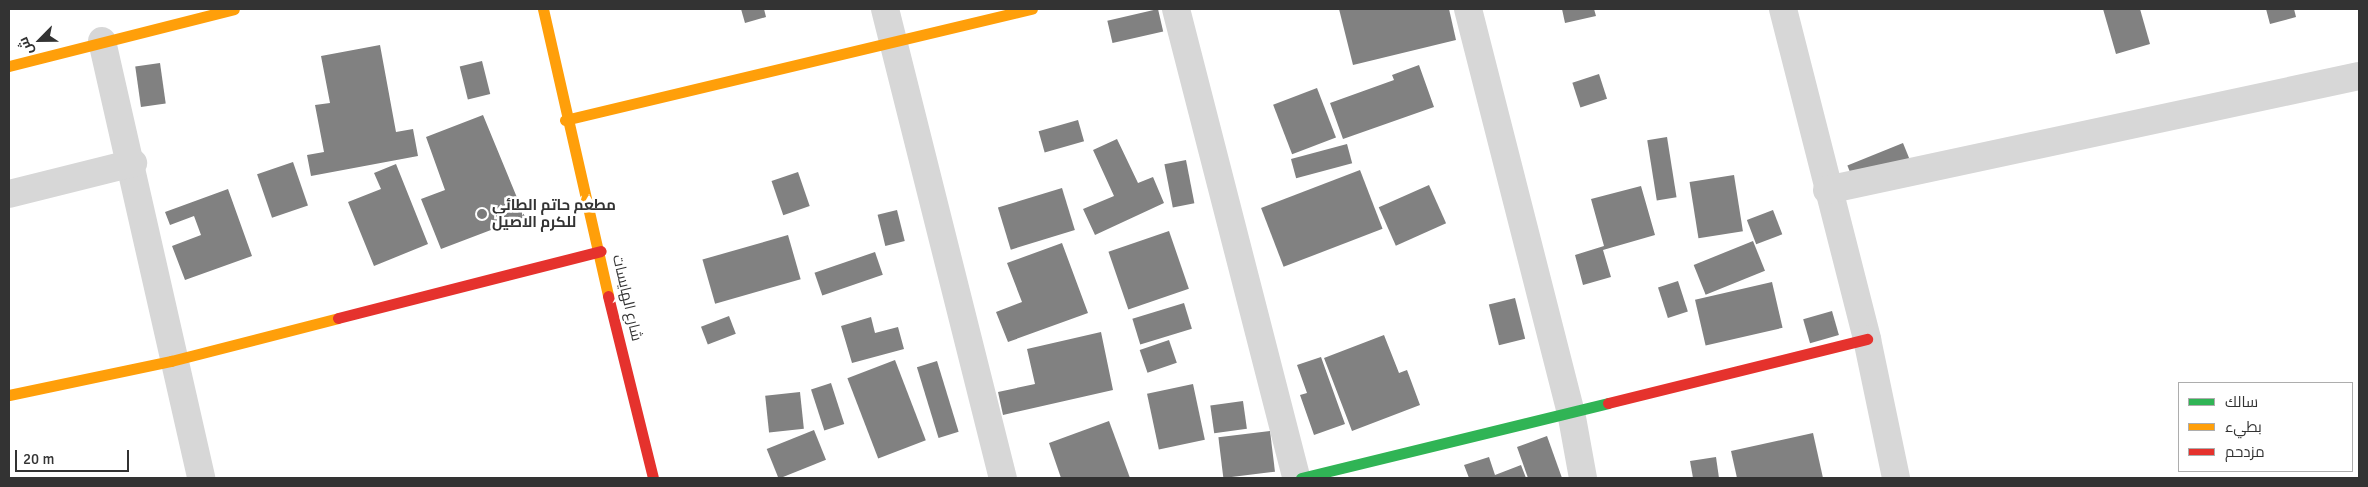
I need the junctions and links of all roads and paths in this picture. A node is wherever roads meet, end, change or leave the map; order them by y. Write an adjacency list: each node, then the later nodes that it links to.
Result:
1 (543, 9): 12 (street, شارع الهايسات)
2 (884, 9): 9 (street)
3 (1032, 9): 9 (street)
4 (1176, 9): 24 (street)
5 (1468, 9): 20 (street)
6 (1783, 9): 14 (street)
7 (220, 10): 8 (street)
8 (102, 41): 10 (street); 13 (street)
9 (893, 42): 12 (street); 23 (street)
10 (9, 66)
11 (2359, 76): 14 (street)
12 (565, 120): 16 (street, شارع الهايسات)
13 (133, 163): 15 (street); 18 (street)
14 (1826, 190): 17 (street)
15 (9, 194)
16 (601, 252): 18 (street); 22 (street, شارع الهايسات)
17 (1868, 339): 20 (street); 27 (street)
18 (171, 361): 19 (street); 21 (street)
19 (9, 395)
20 (1571, 412): 25 (street); 26 (street)
21 (201, 478)
22 (654, 478)
23 (1003, 478)
24 (1296, 478)
25 (1301, 478)
26 (1583, 478)
27 (1896, 478)

